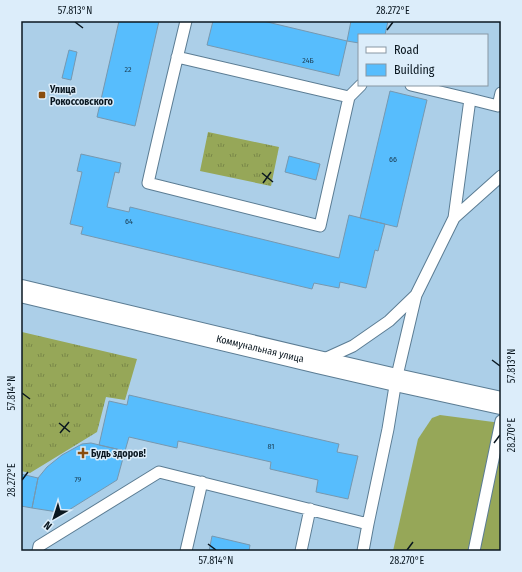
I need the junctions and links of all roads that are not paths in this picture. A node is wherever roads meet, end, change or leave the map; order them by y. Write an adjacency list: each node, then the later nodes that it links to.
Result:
1 (186, 21): 2 (lane)
2 (177, 57): 6 (lane); 6 (lane)
3 (360, 86): 6 (lane)
4 (415, 86): 7 (lane)
5 (501, 93): 7 (lane)
6 (349, 97)
7 (470, 99): 9 (lane)
8 (501, 176): 9 (lane)
9 (454, 218): 11 (lane)
10 (21, 291): 12 (street, Коммунальная улица)
11 (416, 295): 12 (lane); 13 (lane)
12 (318, 362): 13 (street, Коммунальная улица)
13 (396, 380): 14 (street, Коммунальная улица); 18 (lane)
14 (501, 403)
15 (501, 421): 23 (lane)
16 (202, 482): 17 (lane); 19 (lane); 20 (lane)
17 (310, 509): 18 (lane); 21 (lane)
18 (368, 524): 22 (lane)
19 (38, 551)
20 (186, 551)
21 (301, 551)
22 (363, 551)
23 (474, 551)

